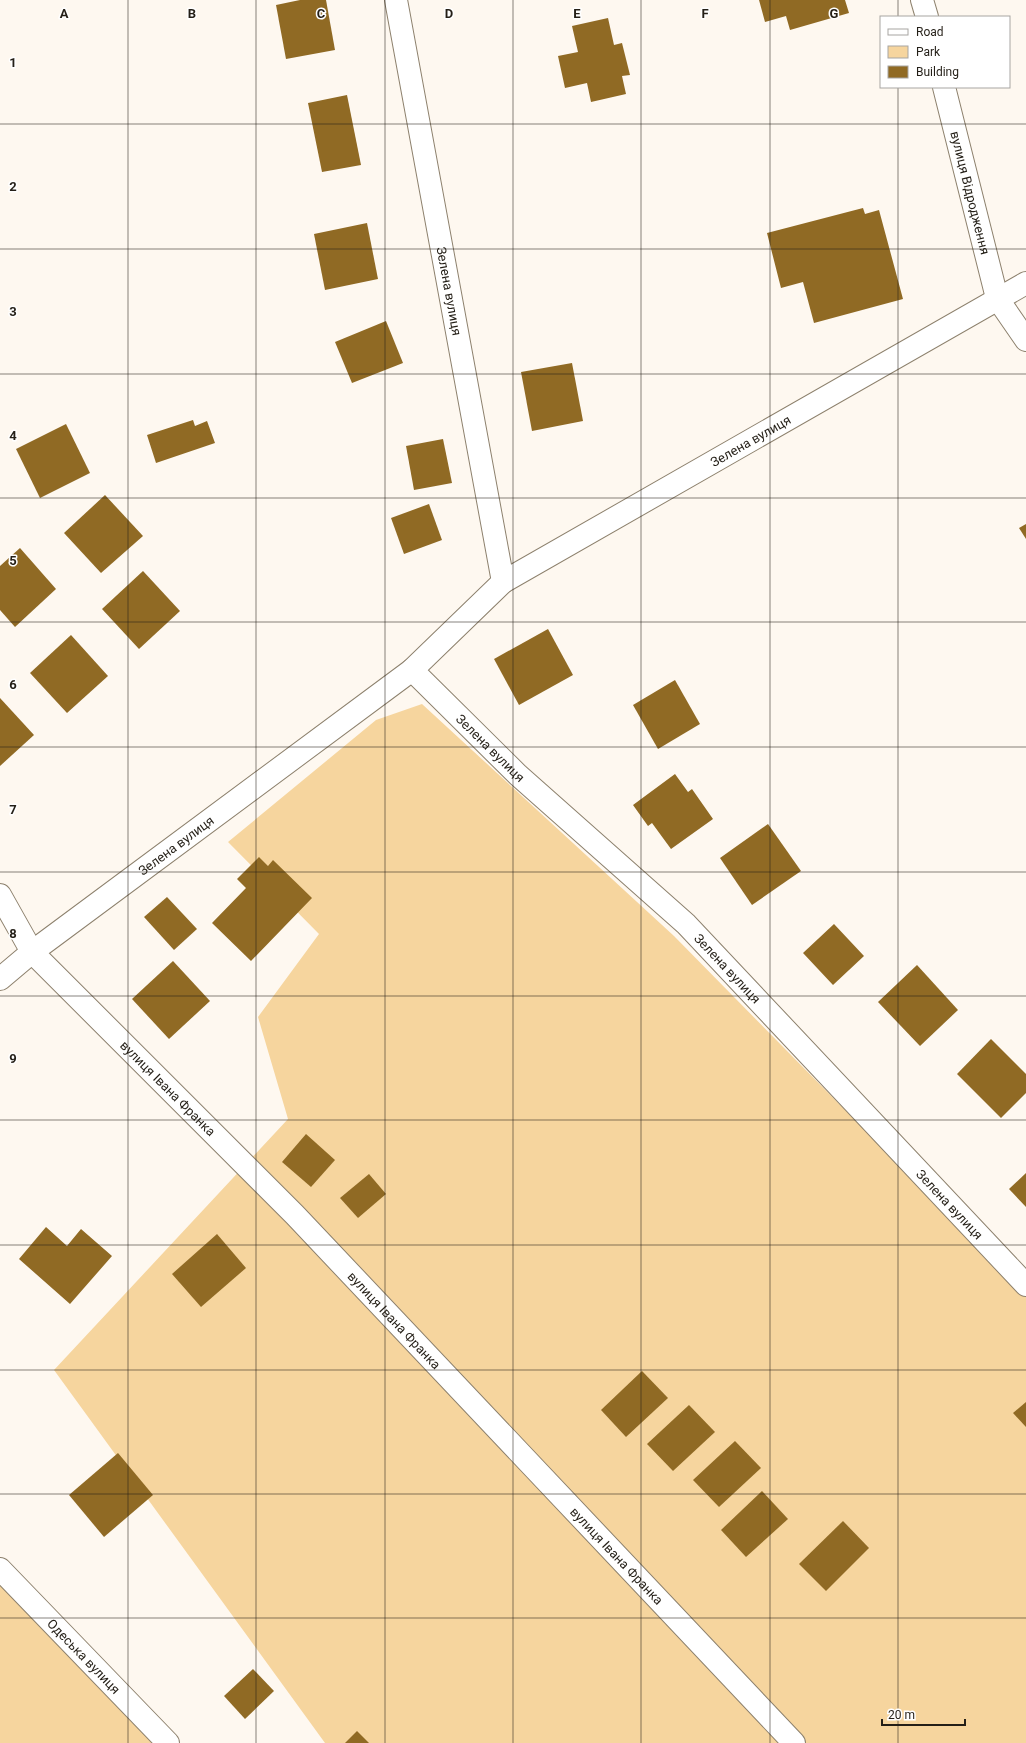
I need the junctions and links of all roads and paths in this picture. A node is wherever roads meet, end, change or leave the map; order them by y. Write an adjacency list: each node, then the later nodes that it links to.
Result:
1 (396, 0): 8 (street, Зелена вулиця)
2 (922, 0): 3 (street)
3 (926, 16)
4 (944, 88): 6 (street, вулиця Відродження)
5 (1026, 283): 6 (street, Зелена вулиця)
6 (997, 298): 7 (street); 8 (street, Зелена вулиця)
7 (1026, 340)
8 (503, 582): 9 (street, Зелена вулиця)
9 (412, 670): 11 (street, Зелена вулиця); 13 (street, Зелена вулиця)
10 (0, 895): 11 (street, вулиця Івана Франка)
11 (32, 952): 12 (street, Зелена вулиця); 16 (street, вулиця Івана Франка)
12 (0, 979)
13 (1026, 1285)
14 (0, 1569): 15 (street, Одеська вулиця)
15 (168, 1743)
16 (794, 1743)

